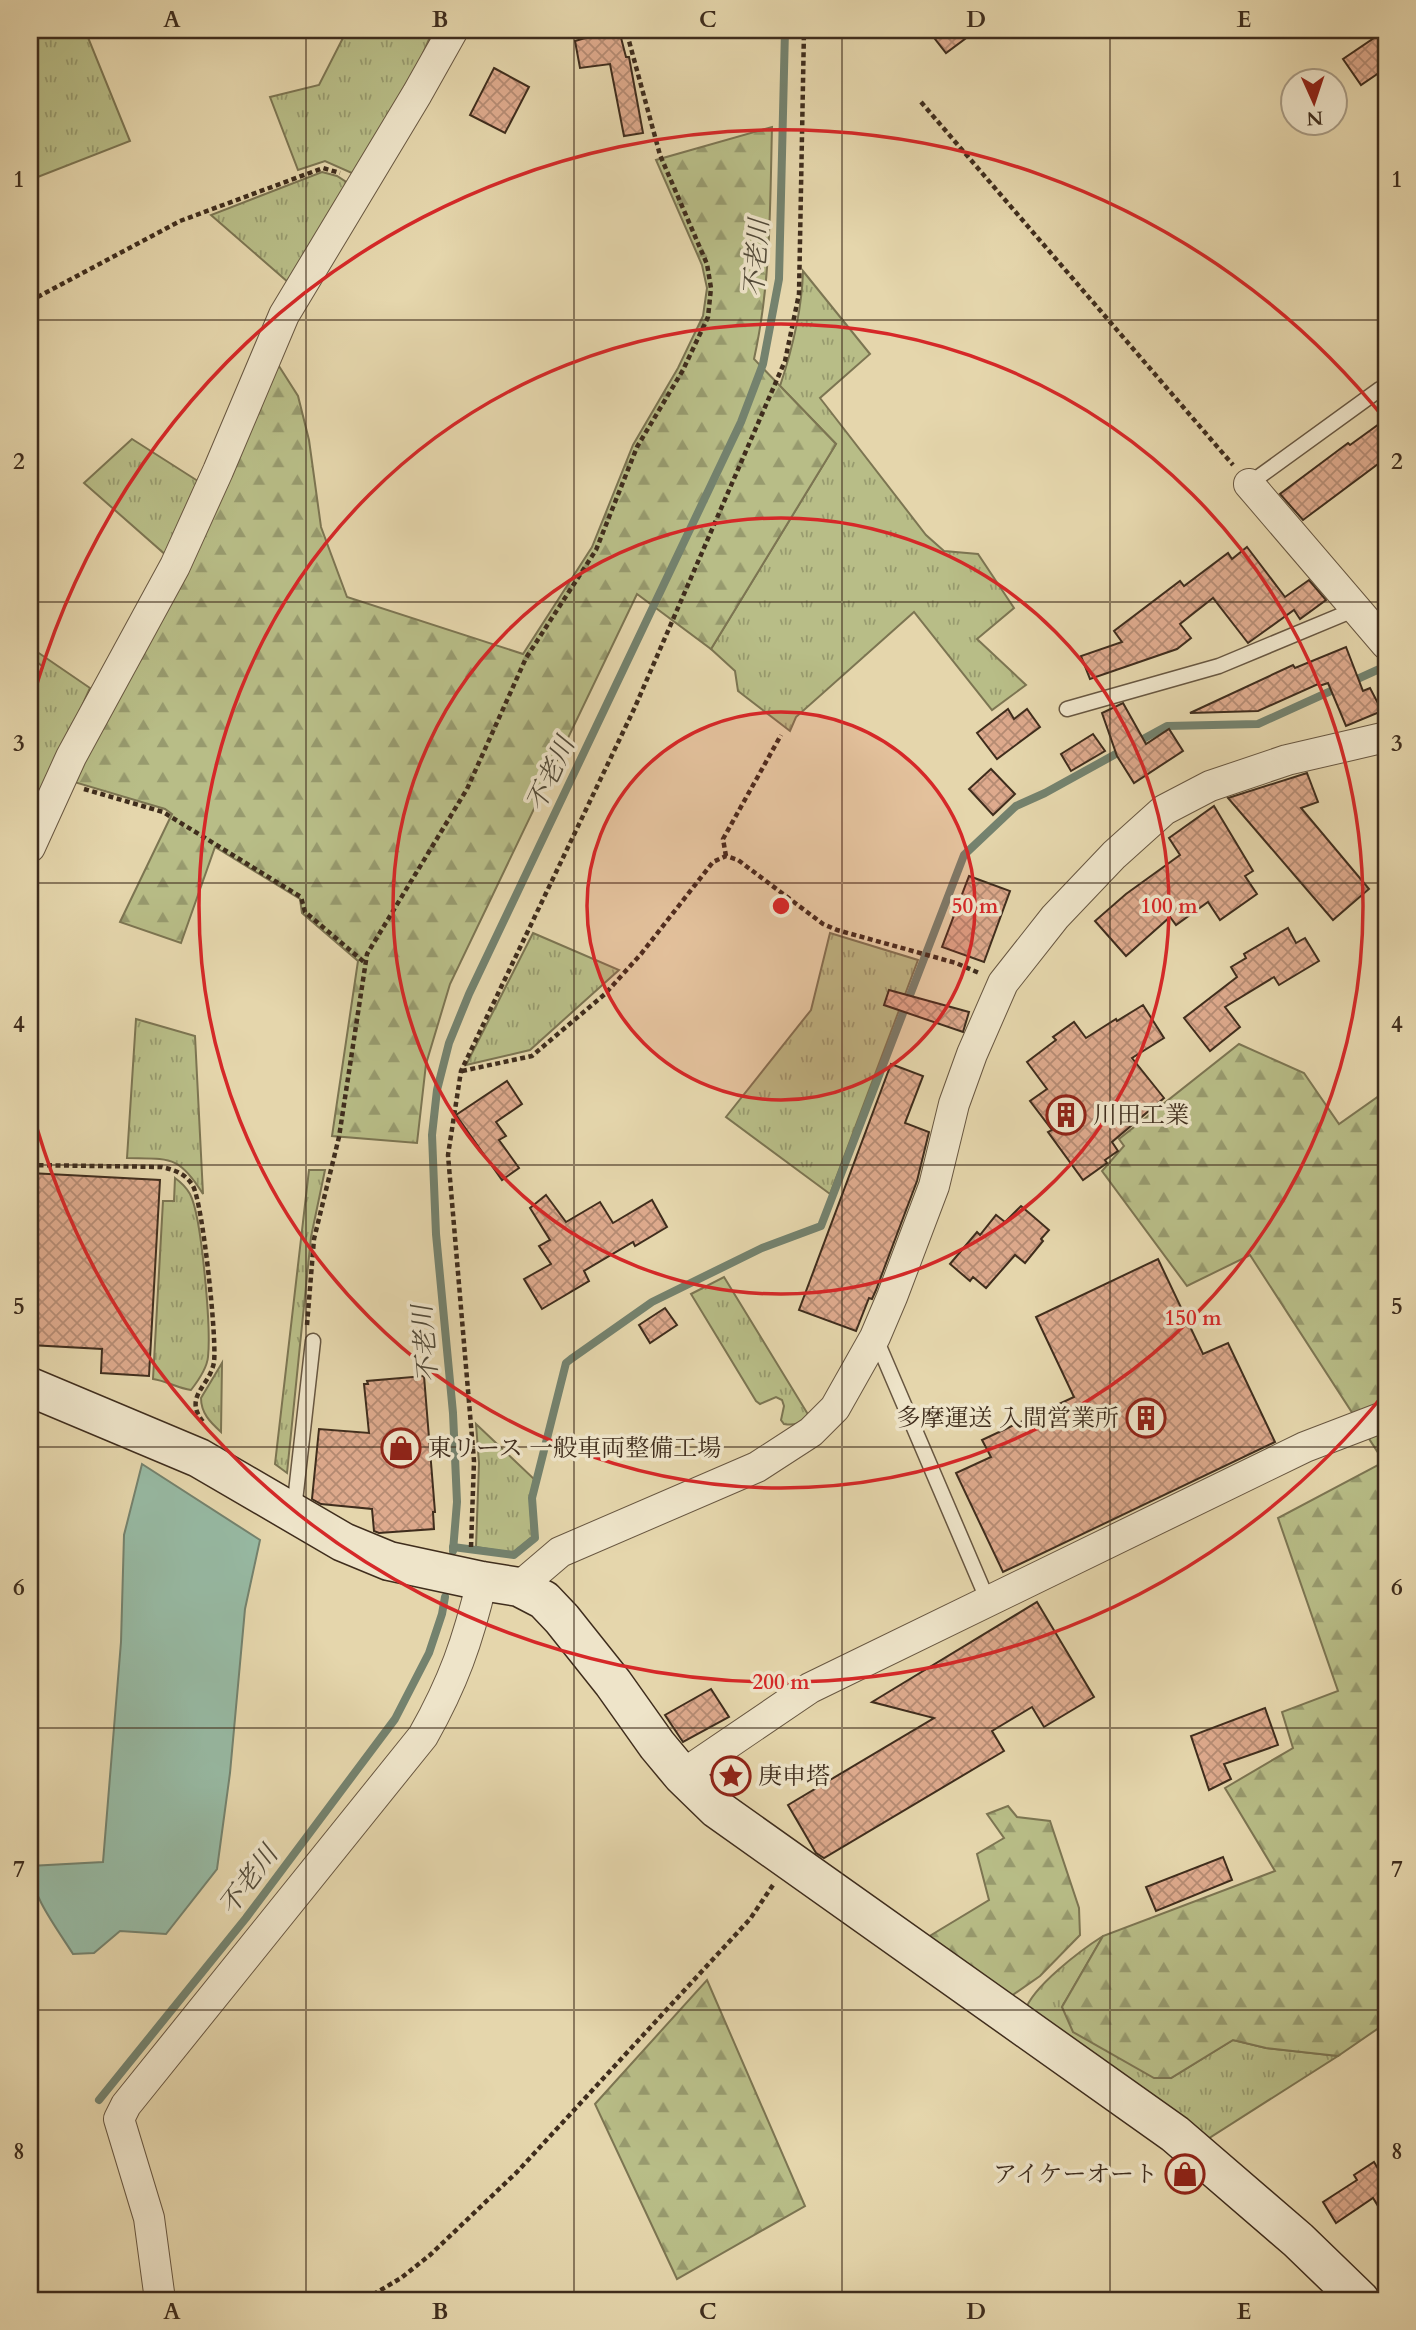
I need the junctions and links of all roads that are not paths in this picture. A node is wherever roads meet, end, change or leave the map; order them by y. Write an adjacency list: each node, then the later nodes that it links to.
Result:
1 (453, 30): 8 (street)
2 (1380, 388): 3 (lane)
3 (1250, 484): 4 (street)
4 (1356, 609): 5 (street); 6 (lane)
5 (1386, 645)
6 (1067, 709)
7 (1386, 737): 10 (street)
8 (38, 807): 9 (street)
9 (30, 847)
10 (876, 1337): 16 (street); 17 (lane)
11 (313, 1341): 14 (lane)
12 (30, 1387): 14 (street)
13 (1386, 1416): 17 (street)
14 (294, 1513): 15 (street)
15 (476, 1563): 16 (street); 19 (street)
16 (519, 1587): 18 (street)
17 (988, 1601): 18 (street)
18 (682, 1775): 20 (street)
19 (160, 2300)
20 (1360, 2300)

